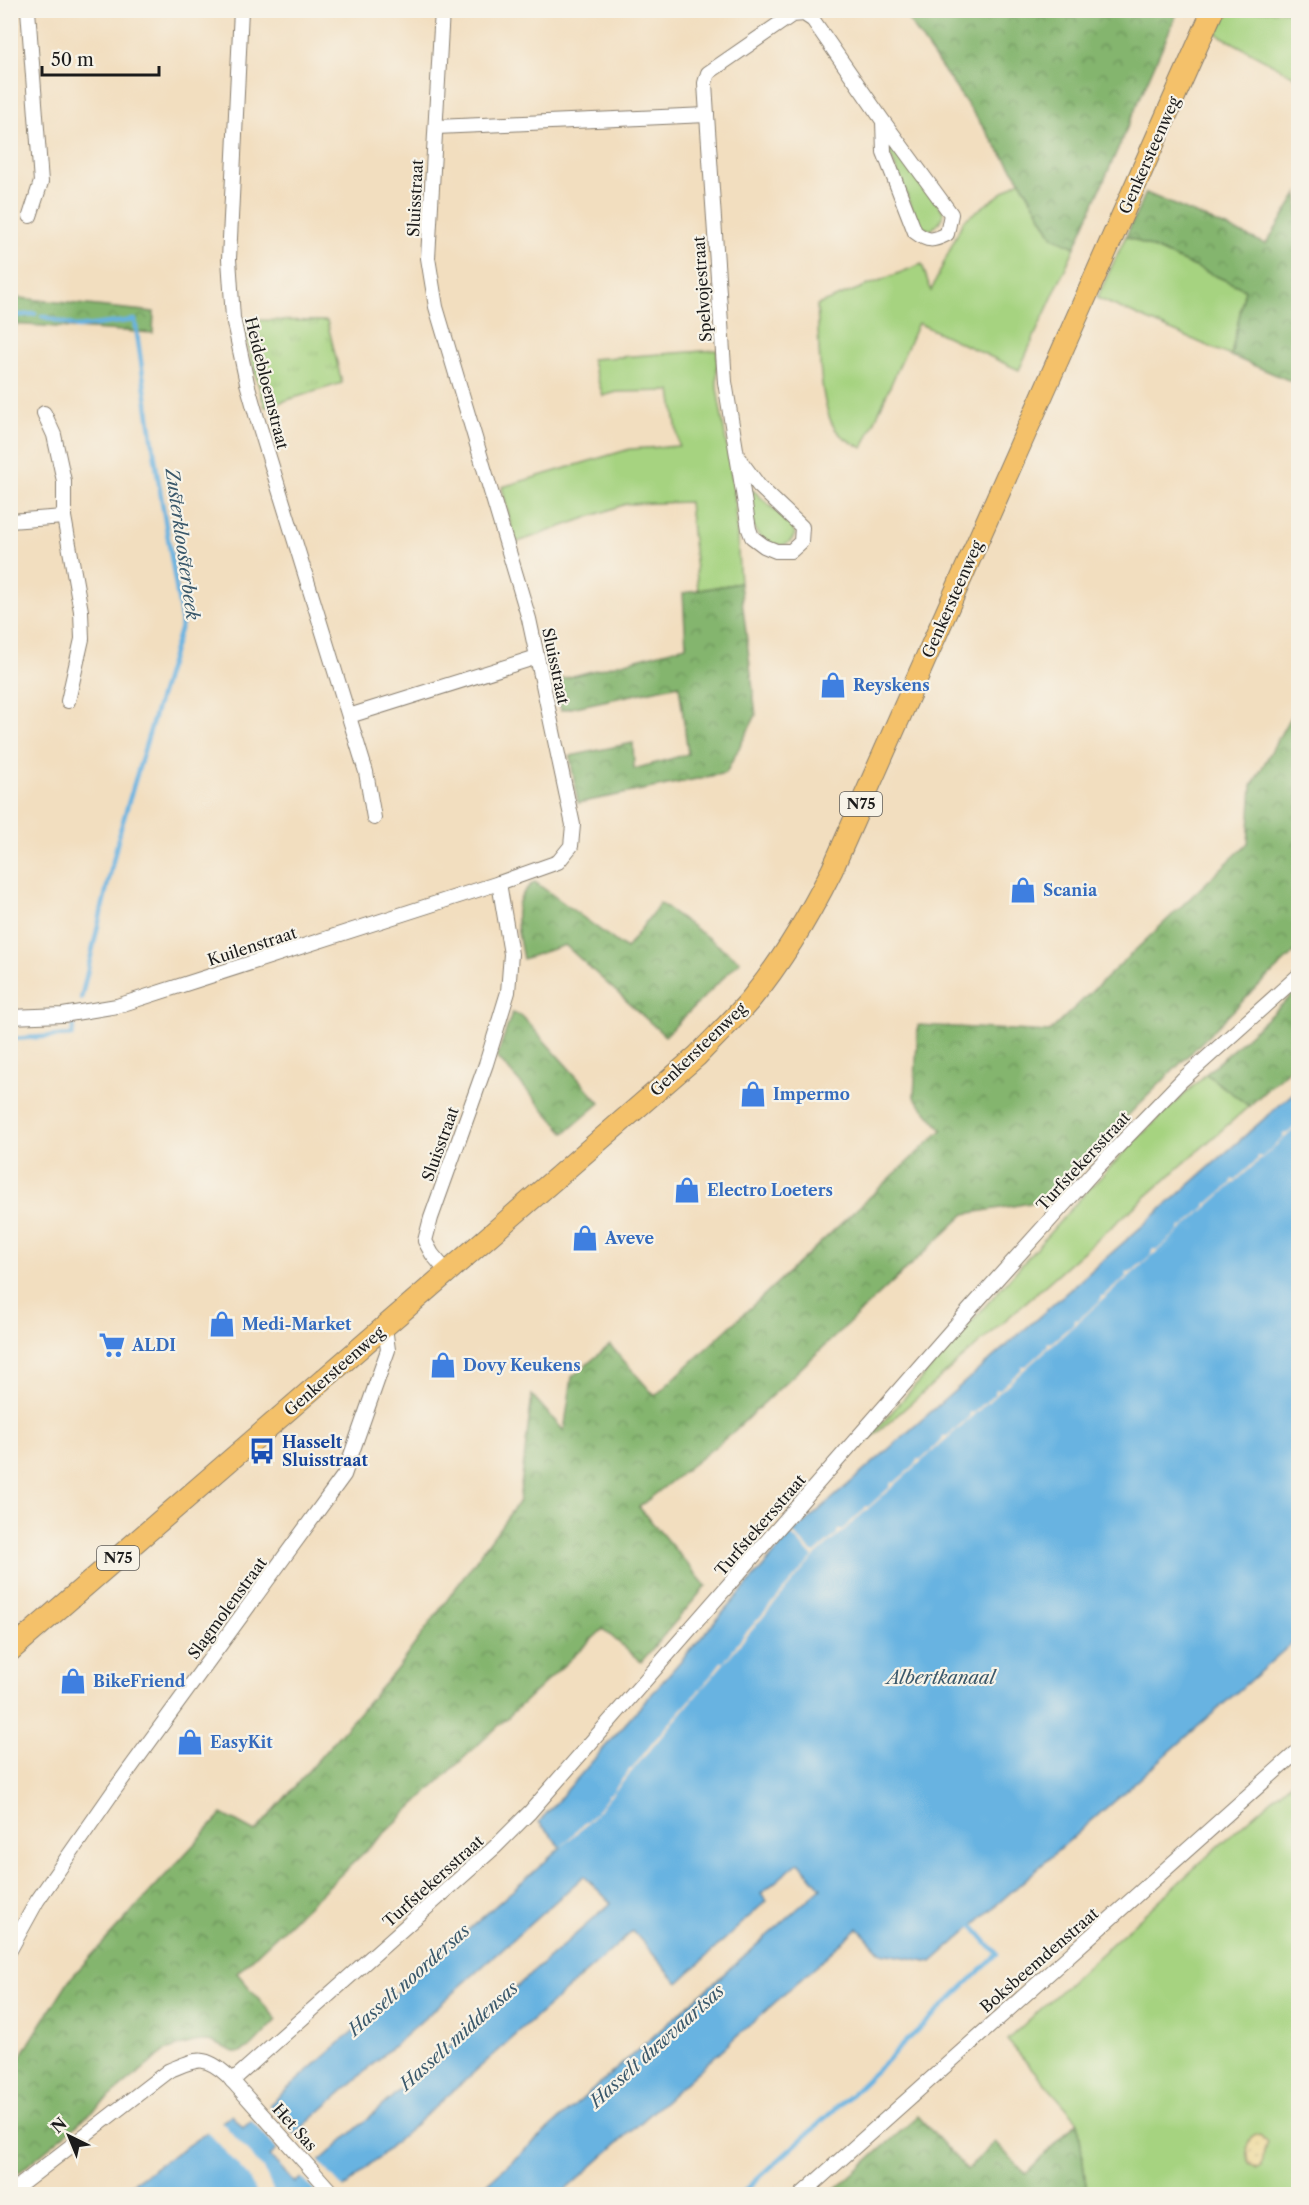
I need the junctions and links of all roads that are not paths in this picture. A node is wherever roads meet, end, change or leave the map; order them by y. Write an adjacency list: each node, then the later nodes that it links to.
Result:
1 (28, 10): 8 (street)
2 (241, 10): 15 (street, Heidebloemstraat)
3 (442, 10): 7 (street, Sluisstraat)
4 (1213, 10): 20 (main road, Genkersteenweg / N75)
5 (707, 115): 6 (street, Spelvojestraat); 7 (street); 10 (street, Spelvojestraat)
6 (883, 122): 6 (street, Spelvojestraat)
7 (436, 127): 13 (street, Sluisstraat)
8 (30, 216)
9 (44, 413): 11 (street)
10 (739, 459): 10 (street, Spelvojestraat)
11 (64, 517): 12 (street); 14 (street)
12 (10, 521)
13 (537, 657): 15 (street); 17 (street, Sluisstraat)
14 (68, 701)
15 (349, 716): 16 (street, Heidebloemstraat)
16 (374, 818)
17 (499, 884): 19 (street, Kuilenstraat); 20 (street, Sluisstraat)
18 (1299, 976): 25 (street, Turfstekersstraat)
19 (10, 1017)
20 (447, 1272): 21 (main road, Genkersteenweg / N75)
21 (385, 1327): 22 (main road, Genkersteenweg / N75); 24 (street, Slagmolenstraat)
22 (10, 1651)
23 (1299, 1751): 28 (street, Boksbeemdenstraat)
24 (10, 1950)
25 (232, 2081): 26 (street, Het Sas); 27 (street, Het Sas)
26 (10, 2193)
27 (333, 2194)
28 (802, 2194)

